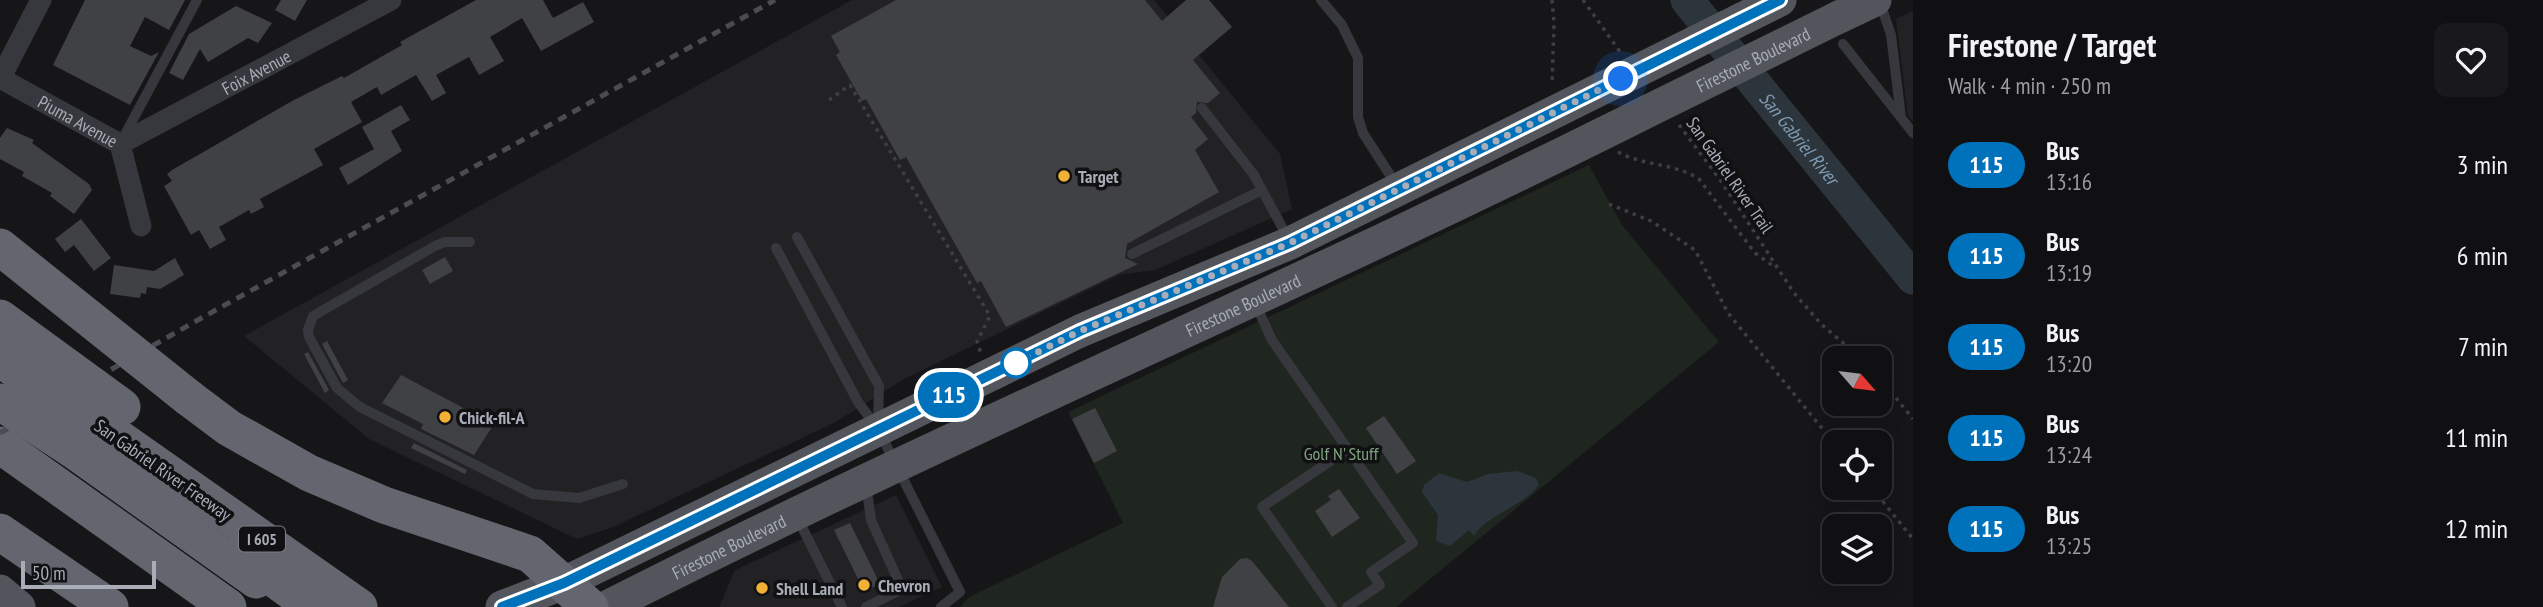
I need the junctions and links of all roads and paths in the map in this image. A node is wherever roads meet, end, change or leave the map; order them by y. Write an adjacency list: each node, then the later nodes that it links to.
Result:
1 (41, 0): 13 (street)
2 (197, 0): 21 (lane)
3 (357, 0): 10 (street)
4 (391, 0): 10 (street, Foix Avenue)
5 (1321, 0): 22 (lane)
6 (1552, 0): 15 (path)
7 (1583, 0): 12 (path)
8 (1780, 0): 12 (main road, bridge)
9 (1877, 0): 11 (main road, Firestone Boulevard); 17 (lane)
10 (343, 27): 21 (street, Foix Avenue)
11 (1841, 30): 17 (lane); 20 (main road, Firestone Boulevard, bridge)
12 (1621, 66): 15 (main road)
13 (0, 79): 21 (street, Piuma Avenue)
14 (829, 100): 38 (path)
15 (1563, 107): 22 (main road)
16 (1202, 108): 23 (lane)
17 (1901, 117): 19 (lane)
18 (1678, 124): 32 (path, San Gabriel River Trail)
19 (1913, 133)
20 (1601, 135): 32 (path); 33 (main road, Firestone Boulevard)
21 (120, 144): 25 (street, Piuma Avenue)
22 (1398, 189): 28 (main road)
23 (1262, 190): 28 (lane); 31 (lane)
24 (1609, 204): 44 (path)
25 (141, 226)
26 (797, 237): 43 (lane)
27 (470, 242): 50 (lane)
28 (1290, 243): 36 (main road); 38 (main road)
29 (0, 247): 56 (highway, bridge)
30 (776, 248): 43 (lane)
31 (1132, 254)
32 (1778, 269): 35 (path, San Gabriel River Trail)
33 (1254, 301): 36 (main road, Firestone Boulevard); 47 (lane)
34 (0, 318): 45 (highway, bridge)
35 (1846, 346)
36 (1156, 347): 48 (main road, Firestone Boulevard)
37 (0, 359): 45 (highway, San Gabriel River Freeway, bridge)
38 (988, 376): 43 (main road)
39 (0, 387): 45 (highway)
40 (1892, 393): 42 (path)
41 (0, 402): 45 (highway, bridge)
42 (1913, 419)
43 (878, 429): 48 (lane); 56 (main road)
44 (1823, 430)
45 (97, 433): 60 (highway); 61 (highway); 62 (highway, San Gabriel River Freeway / I 605)
46 (0, 445): 59 (highway)
47 (1348, 449): 68 (lane); 69 (lane)
48 (897, 468): 49 (main road, Firestone Boulevard); 67 (lane)
49 (866, 482): 52 (main road, Firestone Boulevard); 66 (lane)
50 (623, 484)
51 (1882, 500): 54 (path)
52 (796, 514): 64 (main road, Firestone Boulevard); 65 (lane)
53 (0, 532): 58 (highway)
54 (1913, 539)
55 (0, 591): 57 (main road)
56 (577, 595): 63 (main road)
57 (19, 607)
58 (110, 607)
59 (229, 607)
60 (292, 607)
61 (313, 607)
62 (359, 607)
63 (502, 607)
64 (607, 607)
65 (842, 607)
66 (866, 607)
67 (941, 607)
68 (1332, 607)
69 (1347, 607)

